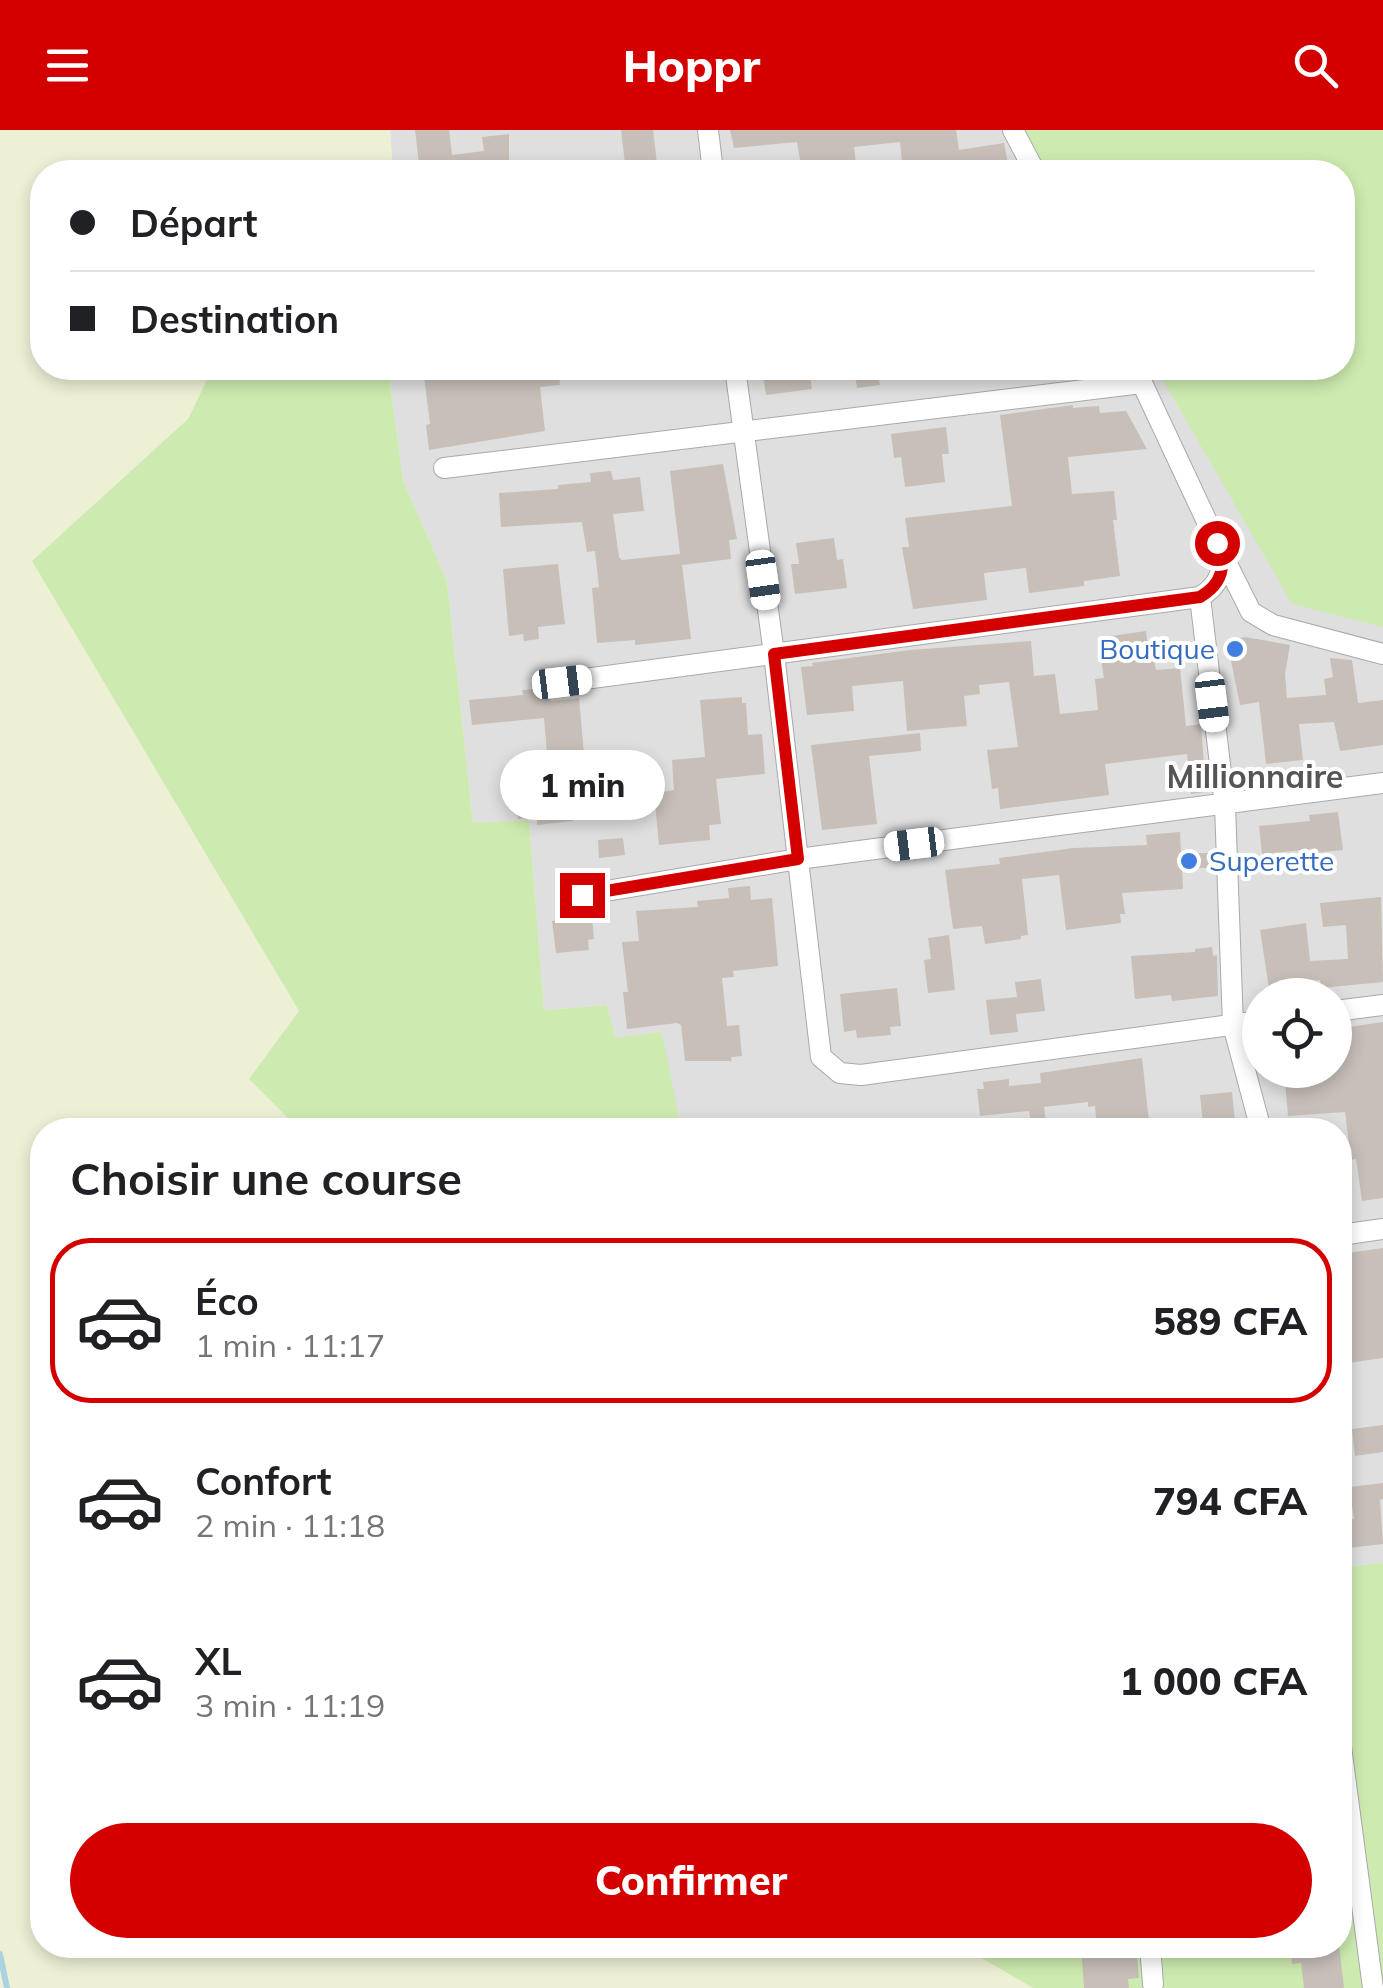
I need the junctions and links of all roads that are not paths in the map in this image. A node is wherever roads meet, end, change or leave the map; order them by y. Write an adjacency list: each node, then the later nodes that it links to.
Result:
1 (708, 130): 3 (street)
2 (1012, 130): 4 (street)
3 (711, 160)
4 (1028, 160)
5 (736, 380): 8 (street)
6 (1103, 380): 8 (street)
7 (1140, 380): 10 (street)
8 (742, 432): 9 (street); 12 (street)
9 (444, 468)
10 (1224, 558): 11 (street); 13 (street)
11 (1200, 597): 12 (street); 16 (street)
12 (774, 654): 14 (street); 17 (street)
13 (1383, 654)
14 (562, 682)
15 (1383, 783): 16 (street)
16 (1225, 806): 17 (street); 22 (street)
17 (798, 859): 18 (street); 22 (street)
18 (582, 895)
19 (1383, 1004): 20 (street)
20 (1352, 1009)
21 (1242, 1024): 22 (street)
22 (1234, 1025): 23 (street)
23 (1258, 1118)
24 (1383, 1229): 25 (street)
25 (1352, 1233)
26 (1352, 1832): 29 (street)
27 (1151, 1958): 28 (street)
28 (1153, 1984)
29 (1372, 1988)

